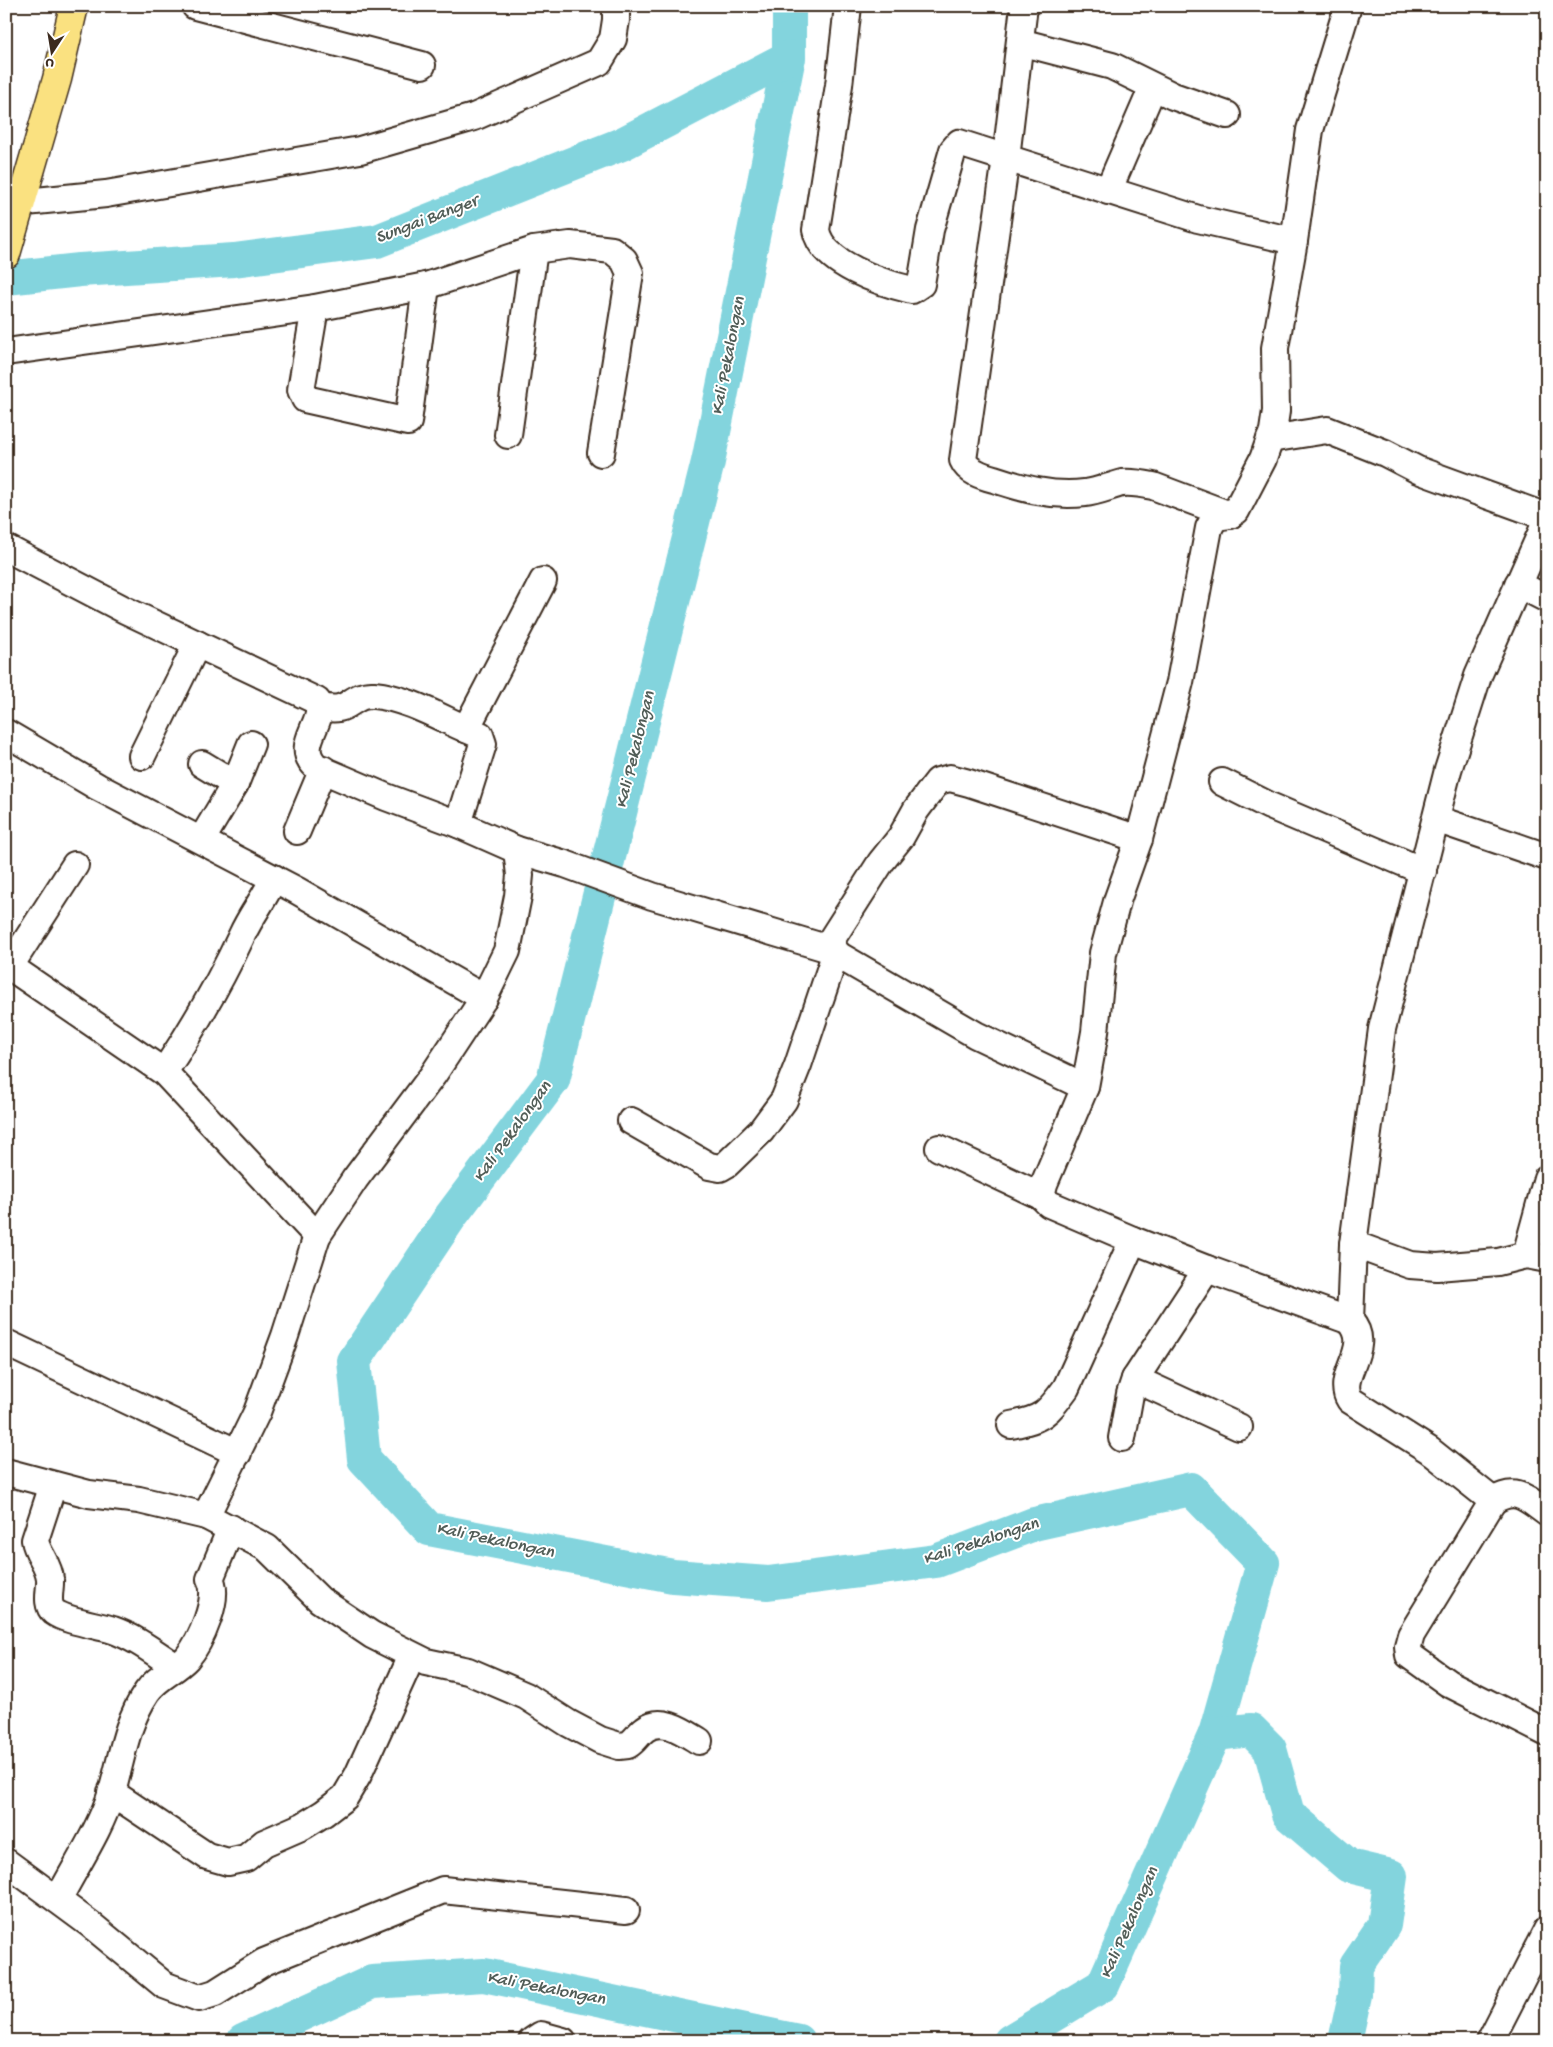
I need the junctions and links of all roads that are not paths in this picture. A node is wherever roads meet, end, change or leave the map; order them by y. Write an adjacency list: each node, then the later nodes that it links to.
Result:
1 (74, 6): 13 (main road)
2 (195, 6): 8 (street)
3 (616, 6): 13 (street)
4 (848, 6): 11 (street)
5 (1024, 6): 7 (street)
6 (1348, 6): 14 (street)
7 (1020, 42): 9 (street); 11 (street)
8 (422, 65)
9 (1153, 87): 10 (street); 12 (street)
10 (1227, 115)
11 (1006, 158): 12 (street); 23 (street)
12 (1108, 191): 14 (street)
13 (14, 203): 15 (main road)
14 (1294, 242): 21 (street)
15 (9, 244)
16 (534, 250): 17 (street); 20 (street); 22 (street)
17 (426, 286): 18 (street); 18 (street)
18 (314, 308): 19 (street)
19 (6, 352)
20 (508, 435)
21 (1270, 439): 23 (street); 24 (street)
22 (601, 453)
23 (1230, 516): 43 (street)
24 (1547, 518): 27 (street)
25 (6, 548): 29 (street)
26 (543, 581): 31 (street)
27 (1518, 584): 28 (street); 39 (street)
28 (1547, 599)
29 (197, 644): 30 (street); 34 (street)
30 (320, 706): 31 (street); 36 (street)
31 (466, 728): 40 (street)
32 (6, 733): 42 (street)
33 (251, 744): 38 (street)
34 (142, 756)
35 (202, 764): 38 (street)
36 (323, 770): 40 (street); 41 (street)
37 (1222, 782): 47 (street)
38 (235, 784): 42 (street)
39 (1436, 819): 45 (street); 47 (street)
40 (458, 824): 44 (street)
41 (297, 831)
42 (202, 839): 48 (street)
43 (1139, 839): 49 (street); 53 (street)
44 (517, 850): 49 (street); 51 (street)
45 (1547, 857)
46 (75, 865): 50 (street)
47 (1423, 871): 60 (street)
48 (274, 878): 51 (street); 52 (street)
49 (831, 950): 53 (street); 54 (street)
50 (8, 965): 52 (street)
51 (484, 998): 58 (street)
52 (164, 1072): 58 (street)
53 (1085, 1087): 57 (street)
54 (631, 1121)
55 (939, 1148): 57 (street)
56 (1547, 1178): 61 (street)
57 (1042, 1196): 59 (street)
58 (317, 1236): 69 (street)
59 (1133, 1240): 62 (street); 66 (street)
60 (1353, 1244): 61 (street); 63 (street)
61 (1536, 1257)
62 (1207, 1269): 63 (street); 65 (street)
63 (1350, 1321): 72 (street)
64 (6, 1343): 69 (street)
65 (1135, 1379): 67 (street); 68 (street)
66 (1011, 1425)
67 (1239, 1427)
68 (1122, 1438)
69 (238, 1453): 74 (street)
70 (6, 1472): 71 (street)
71 (53, 1485): 74 (street); 77 (street)
72 (1493, 1501): 73 (street); 78 (street)
73 (1547, 1513)
74 (206, 1516): 75 (street)
75 (231, 1528): 76 (street); 77 (street)
76 (412, 1656): 79 (street); 80 (street)
77 (175, 1666): 80 (street)
78 (1547, 1733)
79 (699, 1741)
80 (111, 1792): 82 (street)
81 (6, 1862): 82 (street)
82 (58, 1900): 83 (street)
83 (626, 1910)
84 (1547, 1930): 87 (street)
85 (532, 2041): 86 (street)
86 (563, 2041)
87 (1490, 2041)

